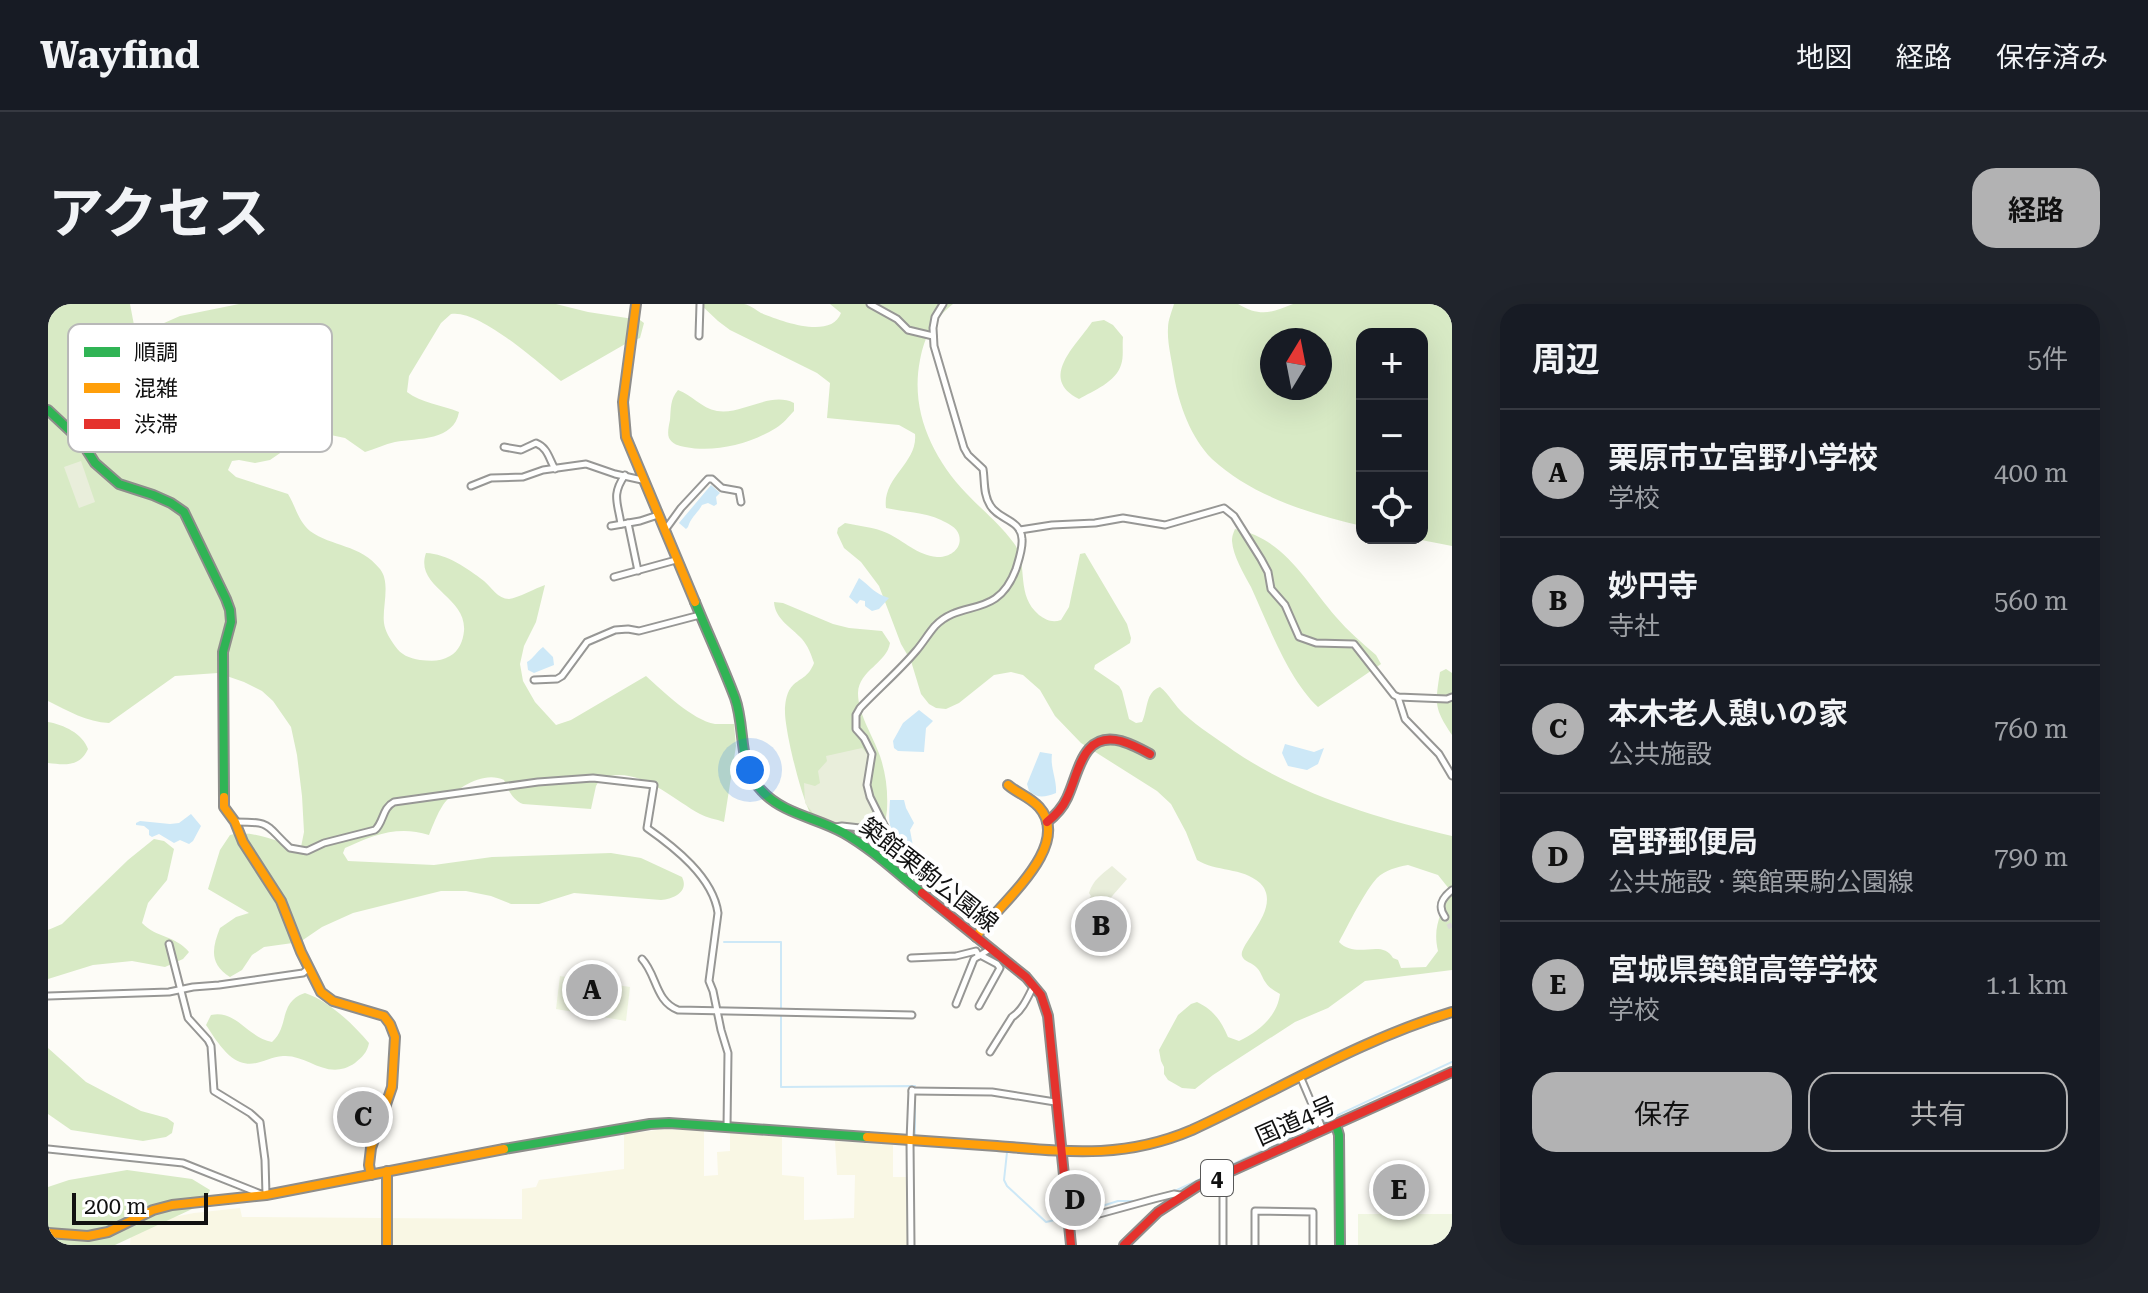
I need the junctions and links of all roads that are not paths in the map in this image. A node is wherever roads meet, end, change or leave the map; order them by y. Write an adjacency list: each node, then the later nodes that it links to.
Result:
1 (636, 304): 13 (main road, 築館栗駒公園線)
2 (700, 304): 5 (street)
3 (870, 304): 6 (street)
4 (943, 304): 6 (street)
5 (699, 336)
6 (933, 336): 19 (street)
7 (48, 410): 8 (main road)
8 (68, 428)
9 (504, 447): 11 (street)
10 (88, 452): 31 (main road)
11 (555, 469): 12 (street); 14 (street)
12 (625, 475): 13 (street); 17 (street)
13 (642, 480): 16 (main road, 築館栗駒公園線)
14 (471, 486)
15 (741, 502): 20 (street)
16 (658, 515): 17 (street); 20 (main road, 築館栗駒公園線)
17 (624, 524): 18 (street); 22 (street)
18 (611, 526)
19 (1020, 530): 26 (street); 34 (street)
20 (664, 531): 21 (main road, 築館栗駒公園線)
21 (676, 560): 22 (street); 24 (main road, 築館栗駒公園線)
22 (638, 571): 23 (street)
23 (614, 577)
24 (700, 615): 25 (street); 33 (main road, 築館栗駒公園線)
25 (534, 680)
26 (1398, 697): 27 (street); 29 (street)
27 (1452, 697)
28 (1150, 754): 32 (main road)
29 (1452, 776)
30 (1008, 785): 32 (main road)
31 (235, 822): 44 (main road); 50 (street)
32 (1047, 822): 38 (main road)
33 (835, 827): 34 (street); 35 (main road, 築館栗駒公園線)
34 (887, 831): 35 (street)
35 (911, 884): 38 (main road, 築館栗駒公園線)
36 (1452, 890): 37 (street)
37 (1445, 917)
38 (976, 937): 40 (main road, 築館栗駒公園線)
39 (169, 944): 46 (street)
40 (990, 949): 41 (street); 45 (main road, 築館栗駒公園線)
41 (981, 956): 42 (street); 48 (street); 49 (street)
42 (911, 958)
43 (642, 959): 50 (street)
44 (309, 968): 46 (street); 64 (main road)
45 (1034, 986): 53 (street); 56 (main road, 築館栗駒公園線)
46 (180, 990): 47 (street); 66 (street)
47 (48, 996)
48 (956, 1004)
49 (979, 1006)
50 (717, 1011): 52 (street); 59 (street)
51 (1452, 1012): 55 (main road)
52 (912, 1015)
53 (990, 1052)
54 (1452, 1072): 58 (main road, 国道4号 / 4)
55 (1300, 1076): 57 (street); 62 (main road)
56 (1055, 1102): 60 (street); 62 (main road, 築館栗駒公園線)
57 (1321, 1125): 58 (main road, 国道4号 / 4); 65 (main road, 国道4号 / 4)
58 (1336, 1125): 77 (main road)
59 (727, 1128): 60 (main road); 63 (main road)
60 (910, 1141): 62 (main road); 71 (street)
61 (48, 1149): 66 (street)
62 (1061, 1151): 68 (main road, 築館栗駒公園線)
63 (387, 1171): 64 (main road); 70 (main road)
64 (371, 1175): 66 (main road)
65 (1223, 1175): 67 (main road, 国道4号 / 4); 74 (street)
66 (264, 1195): 69 (main road)
67 (1181, 1195): 68 (street); 73 (main road, 国道4号 / 4)
68 (1068, 1218): 72 (main road, 築館栗駒公園線)
69 (48, 1233)
70 (387, 1245)
71 (911, 1245)
72 (1071, 1245)
73 (1124, 1245)
74 (1223, 1245)
75 (1255, 1245): 76 (street)
76 (1313, 1245)
77 (1340, 1245)

